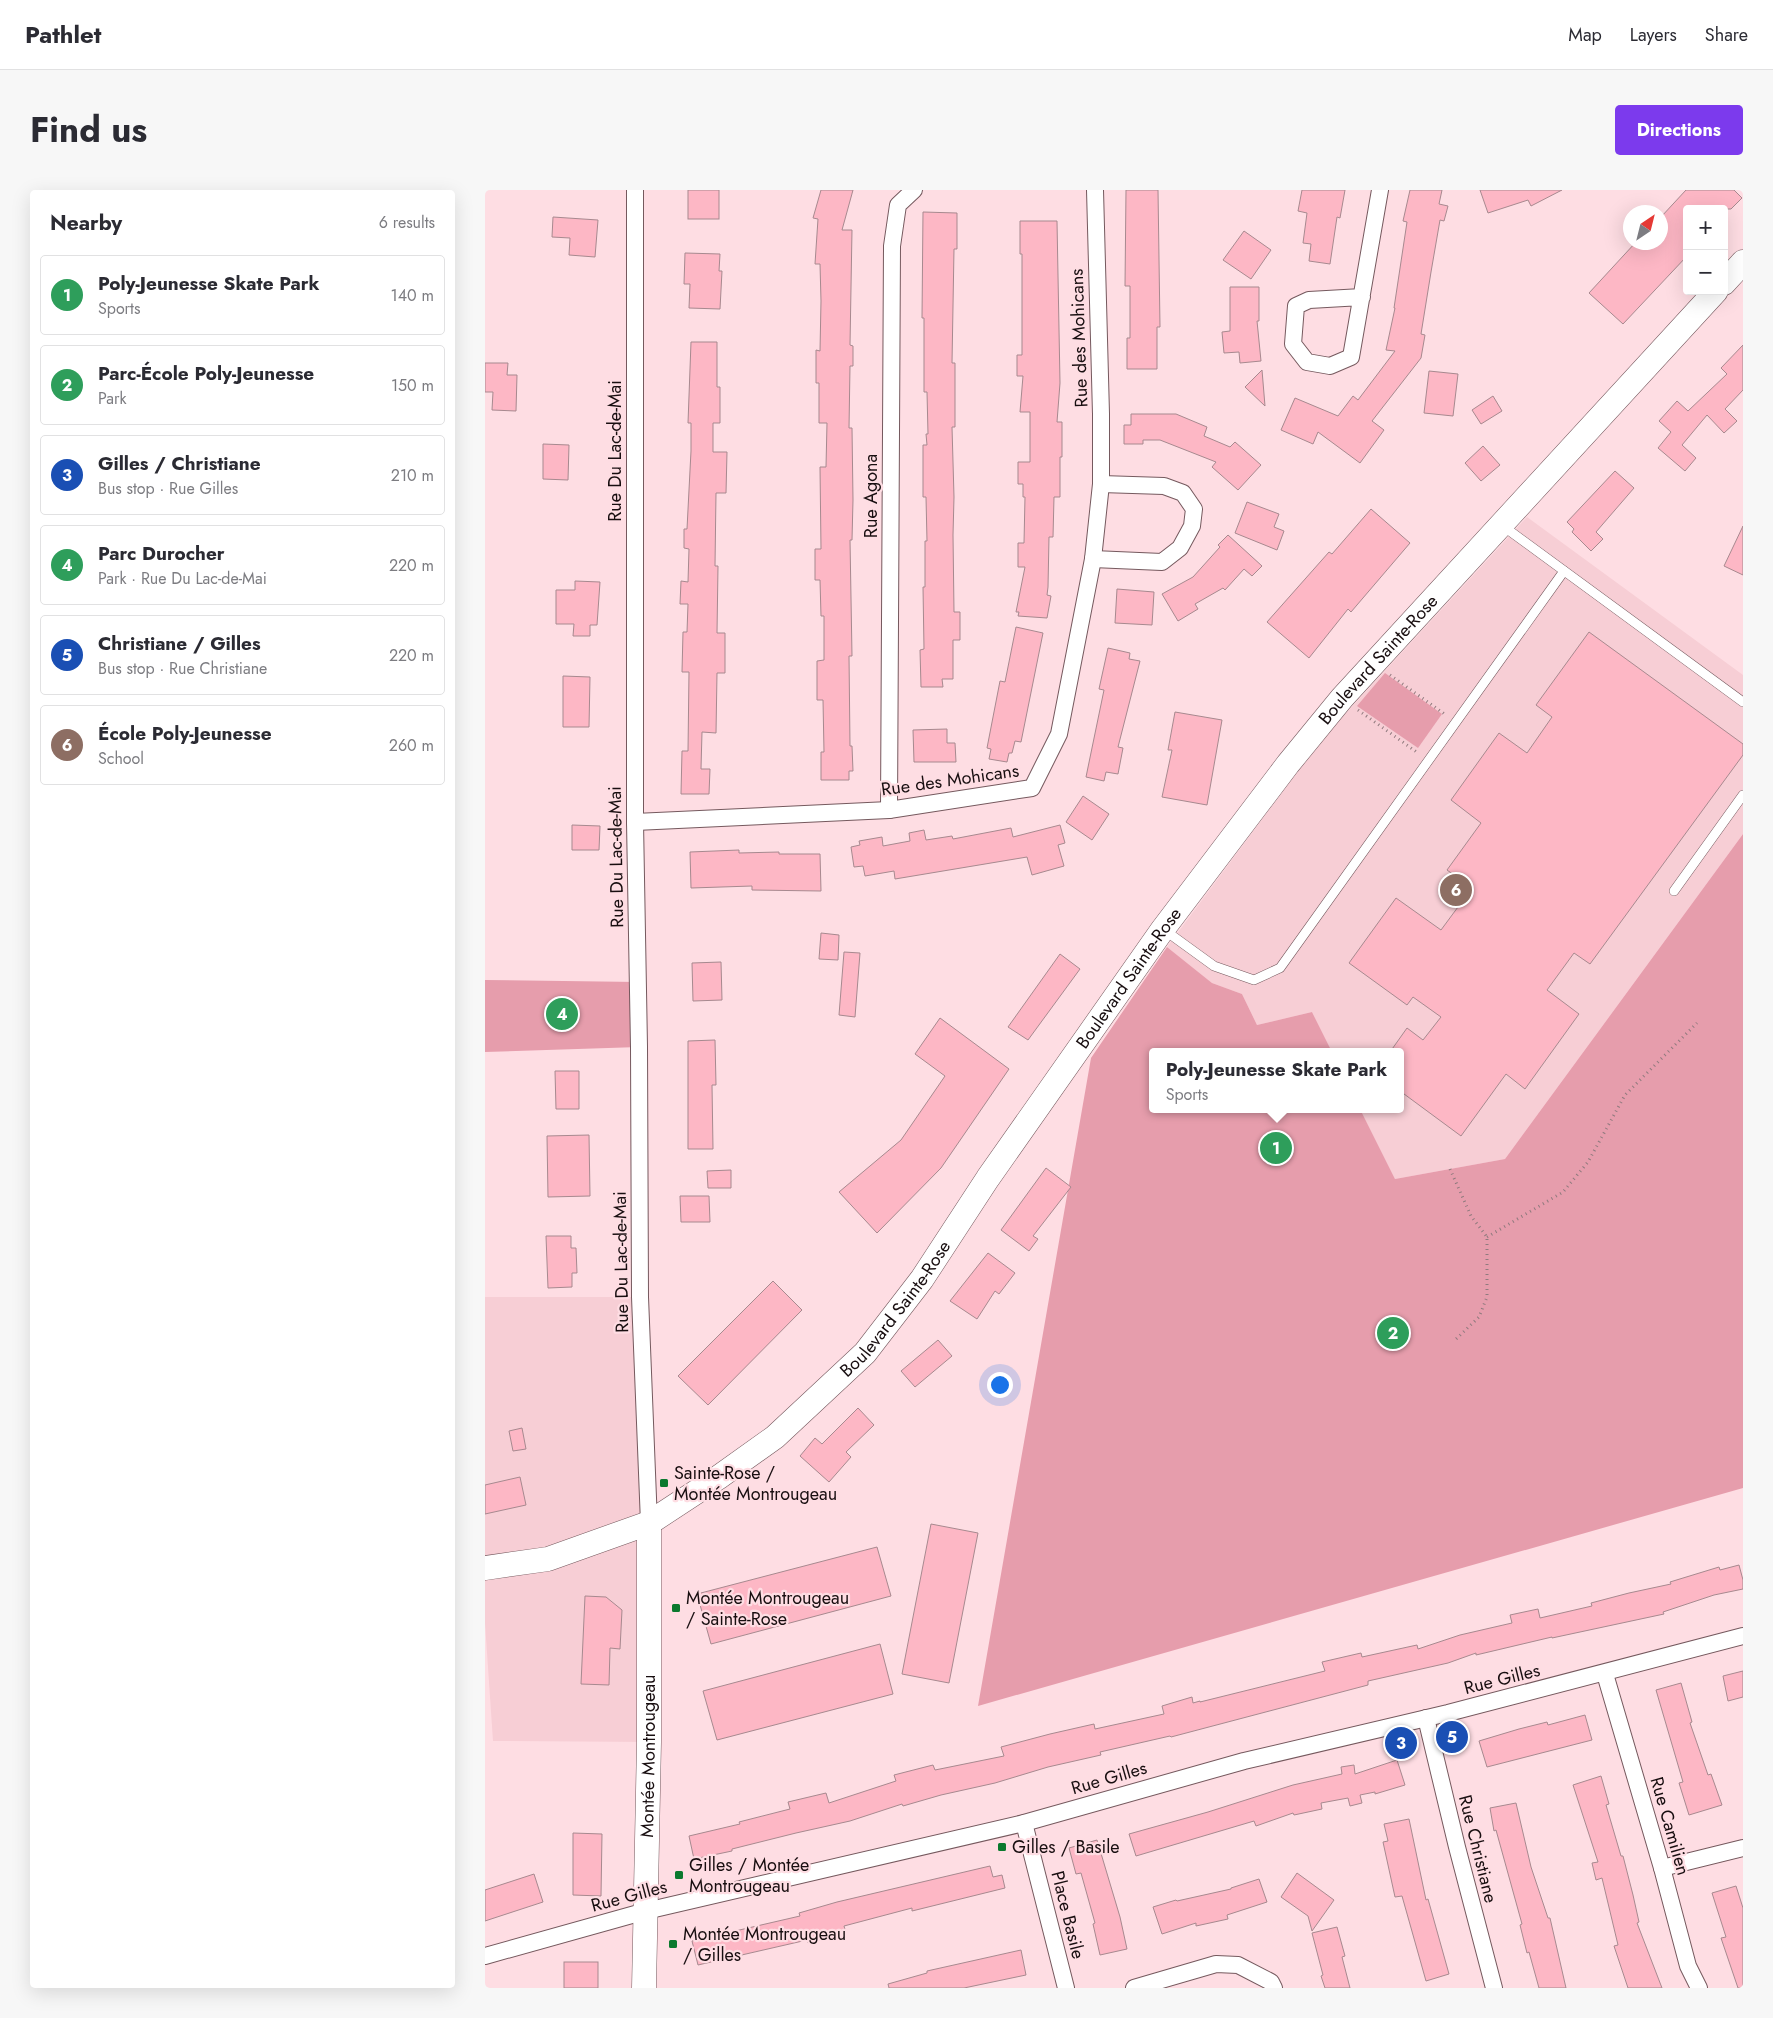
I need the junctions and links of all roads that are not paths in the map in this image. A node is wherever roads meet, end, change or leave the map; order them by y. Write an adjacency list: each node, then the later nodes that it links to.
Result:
1 (635, 190): 16 (street, Rue Du Lac-de-Mai)
2 (914, 190): 15 (street, Rue Agona)
3 (1095, 190): 9 (street, Rue des Mohicans)
4 (1380, 190): 8 (street)
5 (1743, 262): 6 (street)
6 (1728, 279)
7 (1712, 295): 10 (street, Boulevard Sainte-Rose)
8 (1362, 297): 8 (street)
9 (1101, 484): 11 (street, Rue des Mohicans); 11 (street)
10 (1501, 524): 12 (lane); 18 (street, Boulevard Sainte-Rose)
11 (1093, 559): 15 (street, Rue des Mohicans)
12 (1564, 571): 13 (lane); 18 (lane)
13 (1743, 702)
14 (1743, 795): 17 (lane)
15 (889, 810): 16 (street, Rue des Mohicans)
16 (635, 822): 19 (street, Rue Du Lac-de-Mai)
17 (1674, 891)
18 (1163, 929): 19 (street, Boulevard Sainte-Rose)
19 (649, 1523): 20 (street, Boulevard Sainte-Rose); 27 (street, Montée Montrougeau)
20 (485, 1568)
21 (1743, 1636): 22 (street, Rue Gilles)
22 (1605, 1674): 23 (street, Rue Gilles); 26 (street, Rue Camilien)
23 (1426, 1718): 24 (street, Rue Gilles); 33 (street, Rue Christiane)
24 (1024, 1823): 27 (street, Rue Gilles); 30 (street, Place Basile)
25 (1743, 1848): 26 (street)
26 (1663, 1868): 34 (street, Rue Camilien)
27 (646, 1911): 28 (street, Rue Gilles); 29 (street, Montée Montrougeau)
28 (485, 1956)
29 (644, 1988)
30 (1066, 1988)
31 (1134, 1988): 32 (street)
32 (1274, 1988)
33 (1494, 1988)
34 (1699, 1988)

